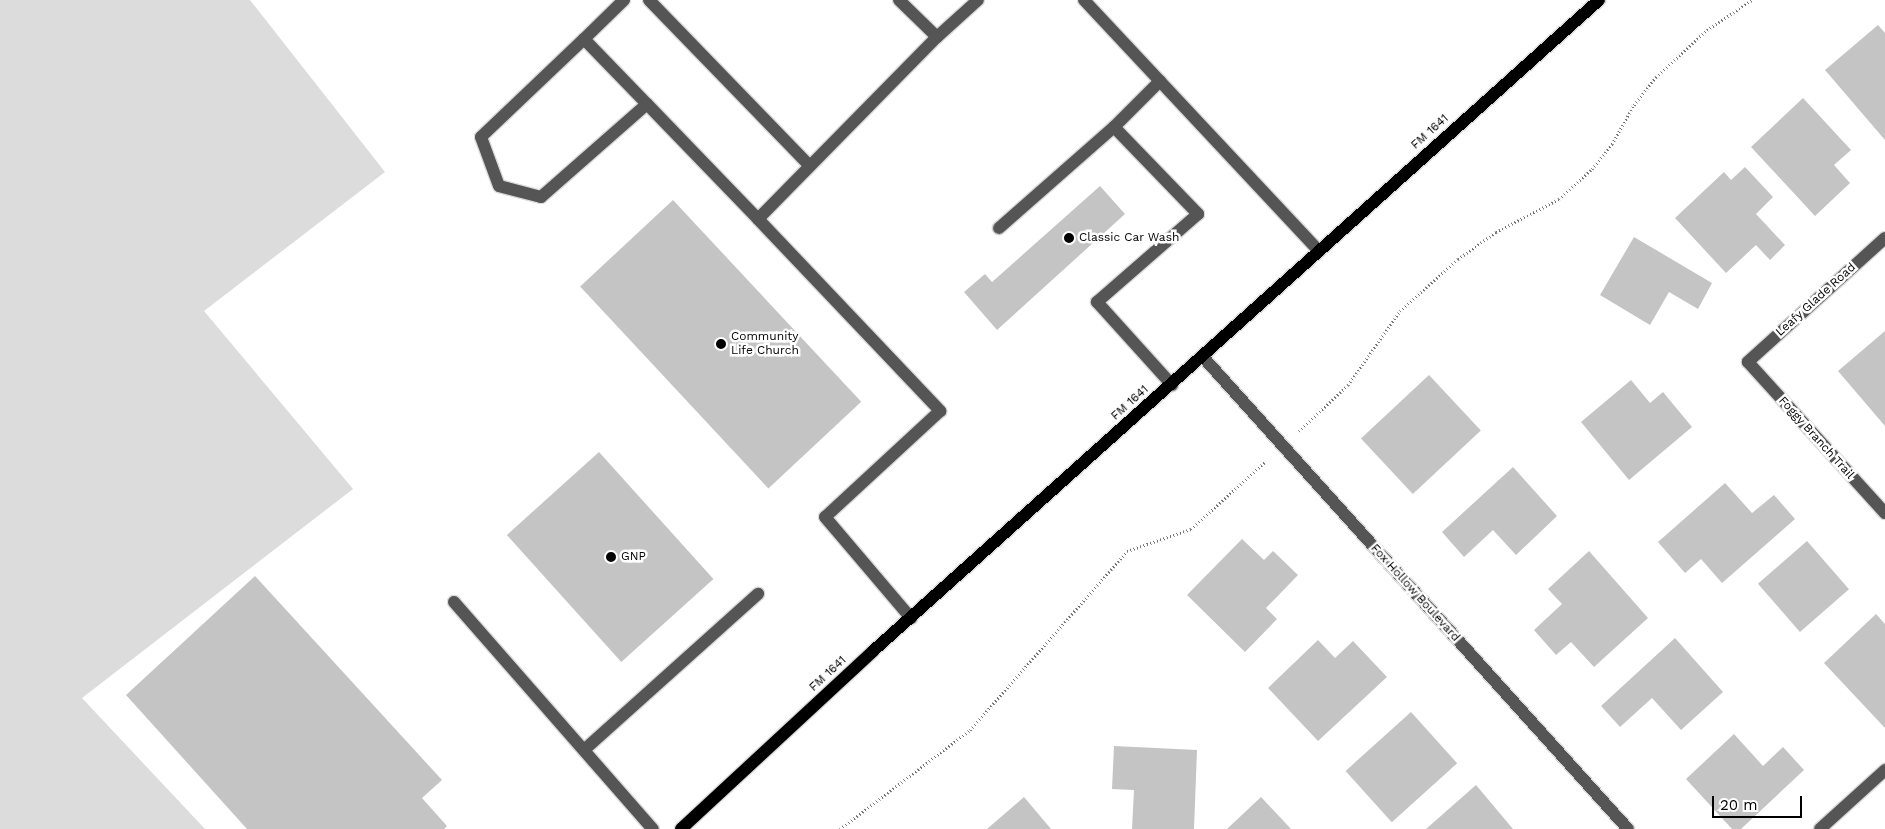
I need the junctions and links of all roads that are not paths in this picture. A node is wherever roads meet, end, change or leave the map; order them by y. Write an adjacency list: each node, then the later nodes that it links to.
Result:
1 (624, 0): 8 (street)
2 (649, 0): 12 (street)
3 (898, 0): 7 (street)
4 (978, 0): 7 (street)
5 (1084, 0): 9 (street)
6 (1599, 0): 16 (main road, FM 1641 / FM 1641)
7 (937, 37): 12 (street)
8 (584, 38): 10 (street); 10 (street)
9 (1160, 81): 11 (street); 16 (street)
10 (647, 104): 13 (street)
11 (1114, 127): 14 (street); 19 (street)
12 (810, 166): 13 (street)
13 (758, 219): 23 (street)
14 (999, 228)
15 (1885, 238): 18 (street, Leafy Glade Road)
16 (1319, 251): 17 (main road, FM 1641 / FM 1641)
17 (1203, 357): 19 (main road, FM 1641 / FM 1641); 28 (street, Fox Hollow Boulevard)
18 (1748, 362): 20 (street, Foggy Branch Trail)
19 (1172, 384): 23 (main road, FM 1641 / FM 1641)
20 (1885, 513)
21 (758, 594): 24 (street)
22 (454, 602): 24 (street)
23 (910, 618): 27 (main road, FM 1641 / FM 1641)
24 (584, 750): 26 (street)
25 (1885, 770): 29 (street)
26 (653, 829)
27 (681, 829)
28 (1628, 829)
29 (1820, 829)

